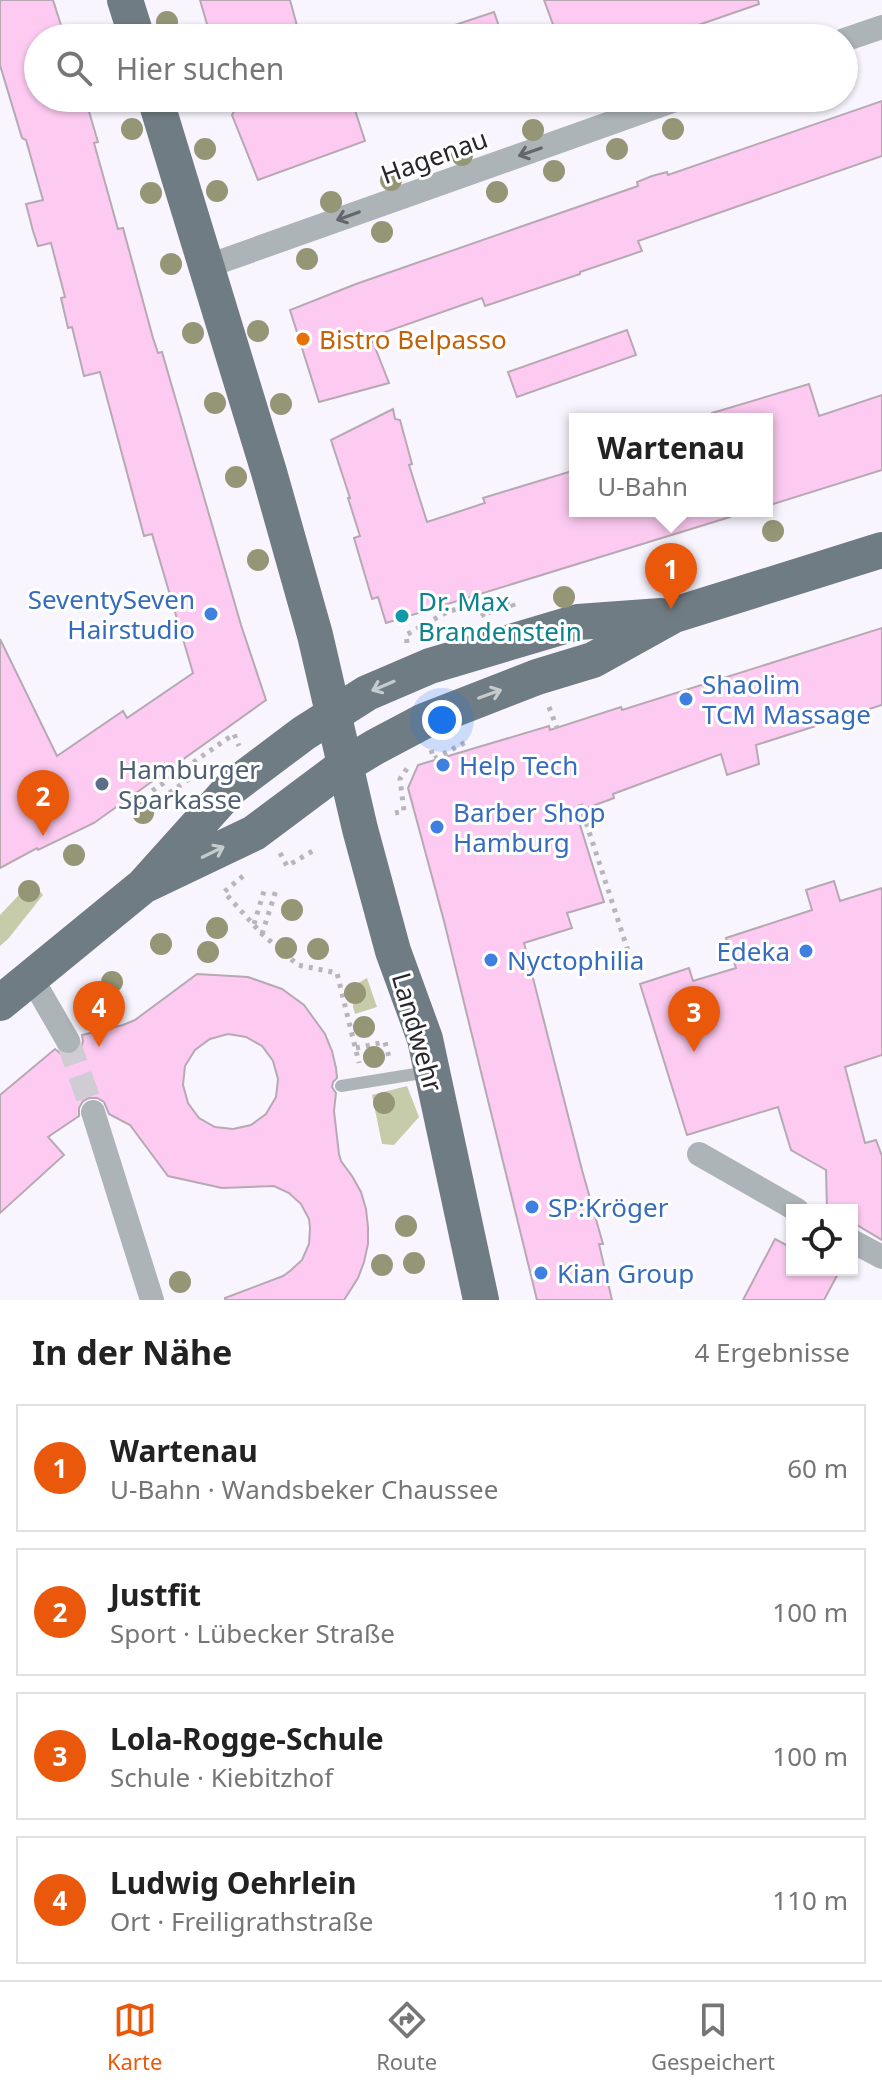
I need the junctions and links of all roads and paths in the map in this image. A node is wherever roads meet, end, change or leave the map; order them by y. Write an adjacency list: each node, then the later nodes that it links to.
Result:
1 (125, 0): 2 (main road)
2 (133, 24)
3 (882, 27): 4 (street)
4 (858, 35)
5 (159, 112): 7 (main road, Landwehr)
6 (642, 112): 7 (street, Hagenau, one-way to 7)
7 (205, 267): 12 (main road, Landwehr)
8 (882, 550): 9 (main road)
9 (674, 615): 12 (main road, one-way to 12); 17 (main road, one-way to 9)
10 (477, 617): 11 (path)
11 (408, 651)
12 (333, 713): 17 (main road, Landwehr); 24 (main road)
13 (242, 755): 18 (path)
14 (434, 759): 15 (path)
15 (422, 760)
16 (411, 762): 20 (path)
17 (345, 765): 24 (main road, one-way to 17); 35 (main road, Landwehr)
18 (189, 779)
19 (580, 804): 29 (path)
20 (395, 813)
21 (278, 848): 22 (path)
22 (316, 849)
23 (245, 874): 27 (path)
24 (143, 886): 30 (main road)
25 (276, 890): 28 (path)
26 (264, 891): 27 (path)
27 (254, 925): 28 (path)
28 (262, 934): 33 (path)
29 (631, 960)
30 (31, 977): 31 (main road); 32 (street)
31 (0, 1003)
32 (68, 1041)
33 (355, 1048): 34 (path); 36 (path)
34 (391, 1063)
35 (432, 1071): 36 (lane); 44 (main road, Landwehr)
36 (364, 1082): 37 (lane)
37 (341, 1086)
38 (93, 1112): 43 (street)
39 (699, 1154): 40 (street)
40 (786, 1204)
41 (858, 1244): 42 (street)
42 (882, 1257)
43 (152, 1300)
44 (481, 1300)

